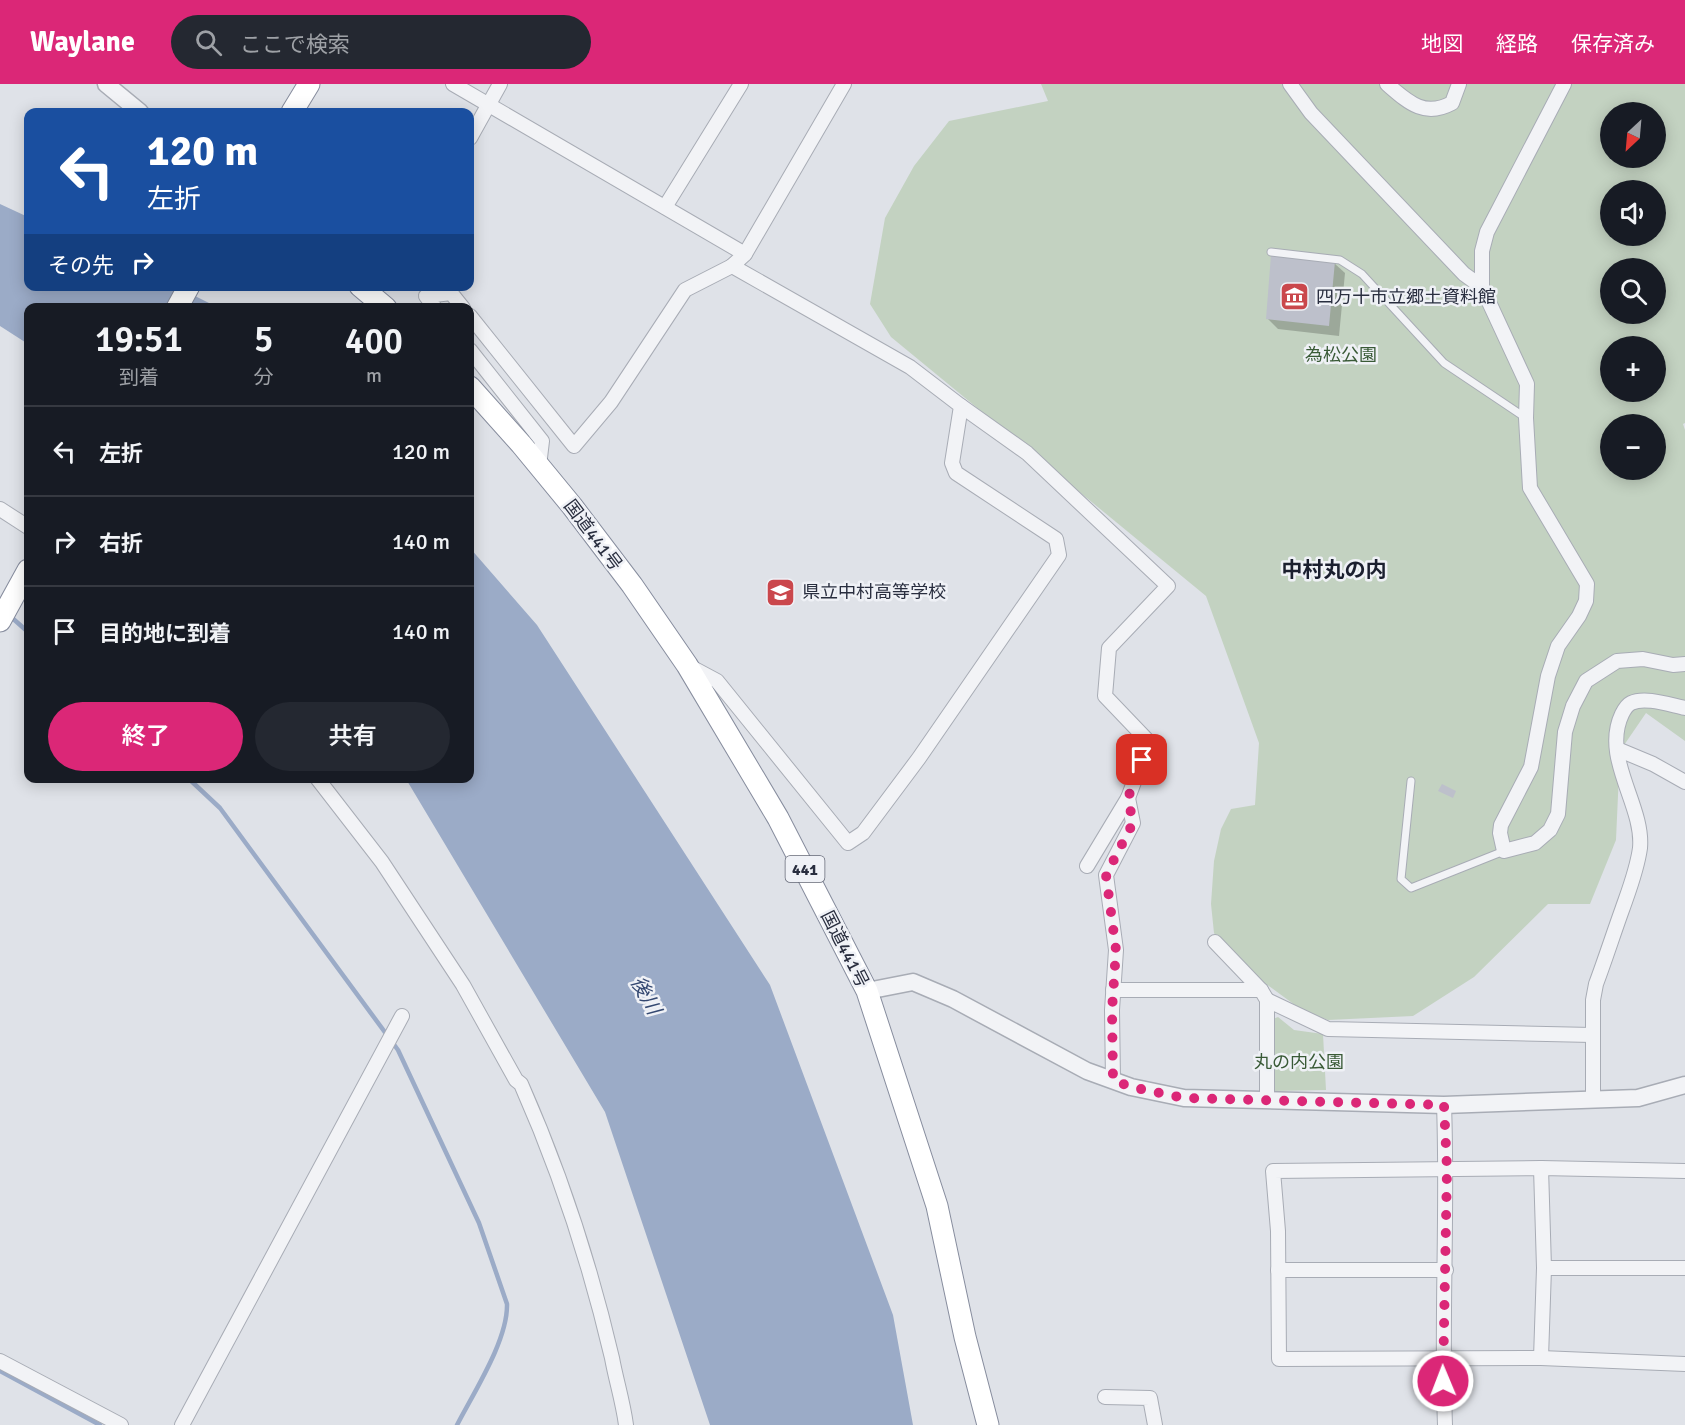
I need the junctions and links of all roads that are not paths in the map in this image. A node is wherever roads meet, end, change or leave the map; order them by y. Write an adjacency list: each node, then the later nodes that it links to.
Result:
1 (106, 84): 12 (street)
2 (309, 84): 13 (highway)
3 (453, 84): 11 (street)
4 (500, 84): 11 (street)
5 (741, 84): 15 (street)
6 (844, 84): 17 (street)
7 (1290, 84): 19 (street)
8 (1387, 84): 9 (street)
9 (1459, 84)
10 (1564, 84): 19 (street)
11 (488, 104): 14 (street); 15 (street)
12 (135, 108)
13 (294, 108)
14 (474, 130)
15 (665, 207): 17 (street)
16 (1271, 252): 29 (lane)
17 (745, 254): 18 (street)
18 (732, 266): 25 (street); 28 (street)
19 (1482, 287): 29 (street)
20 (366, 291): 22 (highway)
21 (422, 291): 23 (street); 24 (street)
22 (380, 303)
23 (431, 303)
24 (459, 303)
25 (474, 321)
26 (474, 355): 30 (street)
27 (474, 392): 30 (highway, 国道441号 / 441)
28 (961, 406): 36 (street); 42 (street)
29 (1526, 417): 43 (street)
30 (539, 466): 36 (highway, 国道441号 / 441)
31 (0, 509): 32 (street)
32 (24, 524)
33 (24, 577): 34 (highway)
34 (0, 621)
35 (1685, 664): 43 (street)
36 (687, 665): 47 (highway, 国道441号 / 441)
37 (1685, 708): 38 (street)
38 (1617, 749): 40 (street); 50 (street)
39 (1411, 781): 43 (lane)
40 (1685, 782)
41 (321, 783): 70 (street)
42 (1128, 798): 44 (street); 46 (street)
43 (1504, 851)
44 (1087, 866)
45 (1215, 942): 48 (street)
46 (1113, 990): 48 (street); 51 (street)
47 (867, 991): 51 (street); 71 (highway, 国道441号 / 441)
48 (1264, 995): 50 (street); 53 (street)
49 (402, 1016): 69 (street)
50 (1593, 1035): 54 (street)
51 (1113, 1080): 53 (street)
52 (1685, 1085): 54 (street)
53 (1267, 1100): 55 (street)
54 (1593, 1100): 55 (street)
55 (1444, 1105): 57 (street)
56 (1541, 1168): 57 (street); 58 (street); 59 (street)
57 (1447, 1169): 61 (street); 62 (street)
58 (1685, 1171)
59 (1544, 1268): 60 (street); 63 (street)
60 (1685, 1268)
61 (1278, 1270): 62 (street); 64 (street)
62 (1446, 1270): 64 (street)
63 (1541, 1358): 64 (street); 66 (street)
64 (1442, 1360): 73 (street)
65 (0, 1361): 68 (street)
66 (1685, 1364)
67 (1105, 1397): 72 (street)
68 (121, 1425)
69 (182, 1425)
70 (626, 1425)
71 (988, 1425)
72 (1155, 1425)
73 (1445, 1425)

